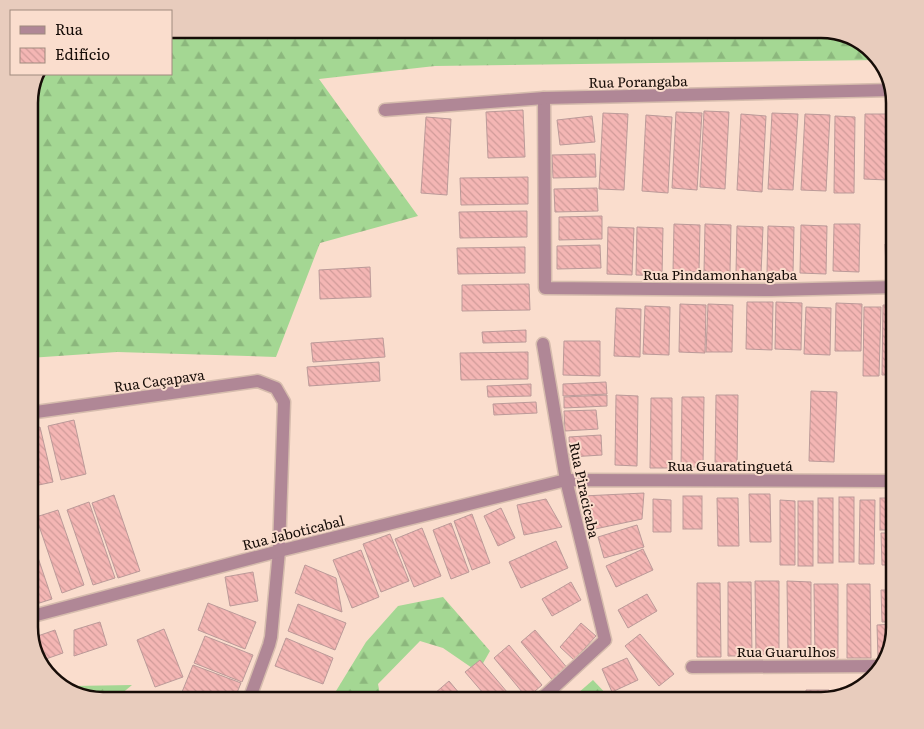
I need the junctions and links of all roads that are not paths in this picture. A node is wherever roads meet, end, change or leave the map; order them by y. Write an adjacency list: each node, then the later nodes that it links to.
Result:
1 (885, 90): 2 (street, Rua Porangaba)
2 (544, 98): 3 (street, Rua Porangaba); 4 (street, Rua Pindamonhangaba)
3 (385, 110)
4 (886, 287)
5 (543, 344): 7 (street, Rua Piracicaba)
6 (38, 412): 9 (street, Rua Caçapava)
7 (566, 480): 8 (street, Rua Guaratinguetá); 9 (street, Rua Jaboticabal); 14 (street, Rua Piracicaba)
8 (886, 481)
9 (279, 551): 10 (street, Rua Jaboticabal); 13 (street)
10 (38, 614)
11 (692, 666): 12 (street, Rua Guarulhos)
12 (873, 666)
13 (252, 692)
14 (549, 692)

